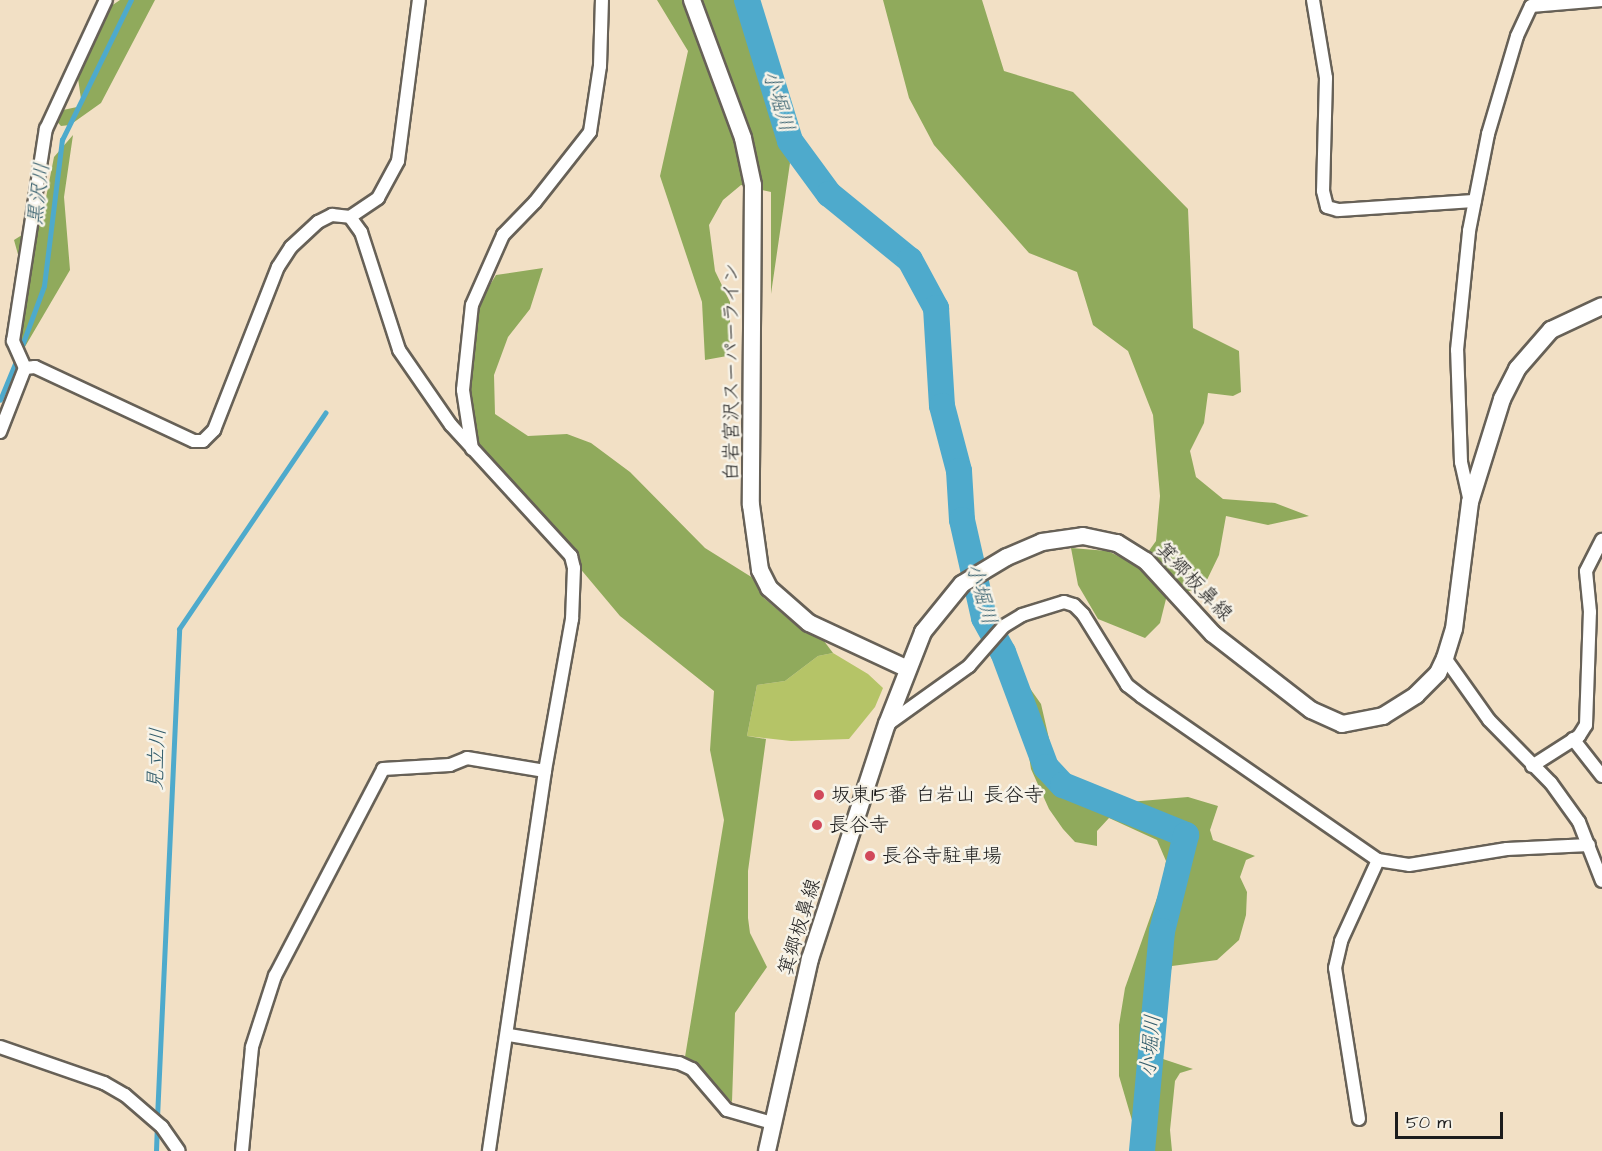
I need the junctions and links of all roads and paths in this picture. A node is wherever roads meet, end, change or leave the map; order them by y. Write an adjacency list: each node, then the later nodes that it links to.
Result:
1 (106, 0): 10 (street)
2 (419, 0): 8 (street)
3 (602, 0): 12 (street)
4 (692, 0): 16 (main road, 白岩宮沢スーパーライン)
5 (1313, 0): 7 (street)
6 (1602, 0): 7 (street)
7 (1475, 201): 13 (street)
8 (350, 217): 10 (street); 12 (street)
9 (1602, 306): 13 (main road, 箕郷板鼻線)
10 (25, 368): 11 (street)
11 (0, 432)
12 (472, 449): 20 (street)
13 (1470, 502): 15 (main road, 箕郷板鼻線)
14 (1602, 540): 18 (street)
15 (1445, 658): 16 (main road, 箕郷板鼻線); 19 (street)
16 (908, 669): 17 (main road, 箕郷板鼻線)
17 (887, 724): 23 (street); 28 (main road, 箕郷板鼻線)
18 (1573, 740): 19 (street); 21 (street)
19 (1532, 765): 22 (street)
20 (545, 771): 25 (street); 30 (street)
21 (1602, 776)
22 (1589, 845): 23 (street); 24 (street)
23 (1378, 860): 27 (street)
24 (1602, 881)
25 (509, 1035): 28 (street); 31 (street)
26 (0, 1047): 29 (street)
27 (1359, 1119)
28 (772, 1123): 32 (main road, 箕郷板鼻線)
29 (179, 1151)
30 (242, 1151)
31 (489, 1151)
32 (767, 1151)

